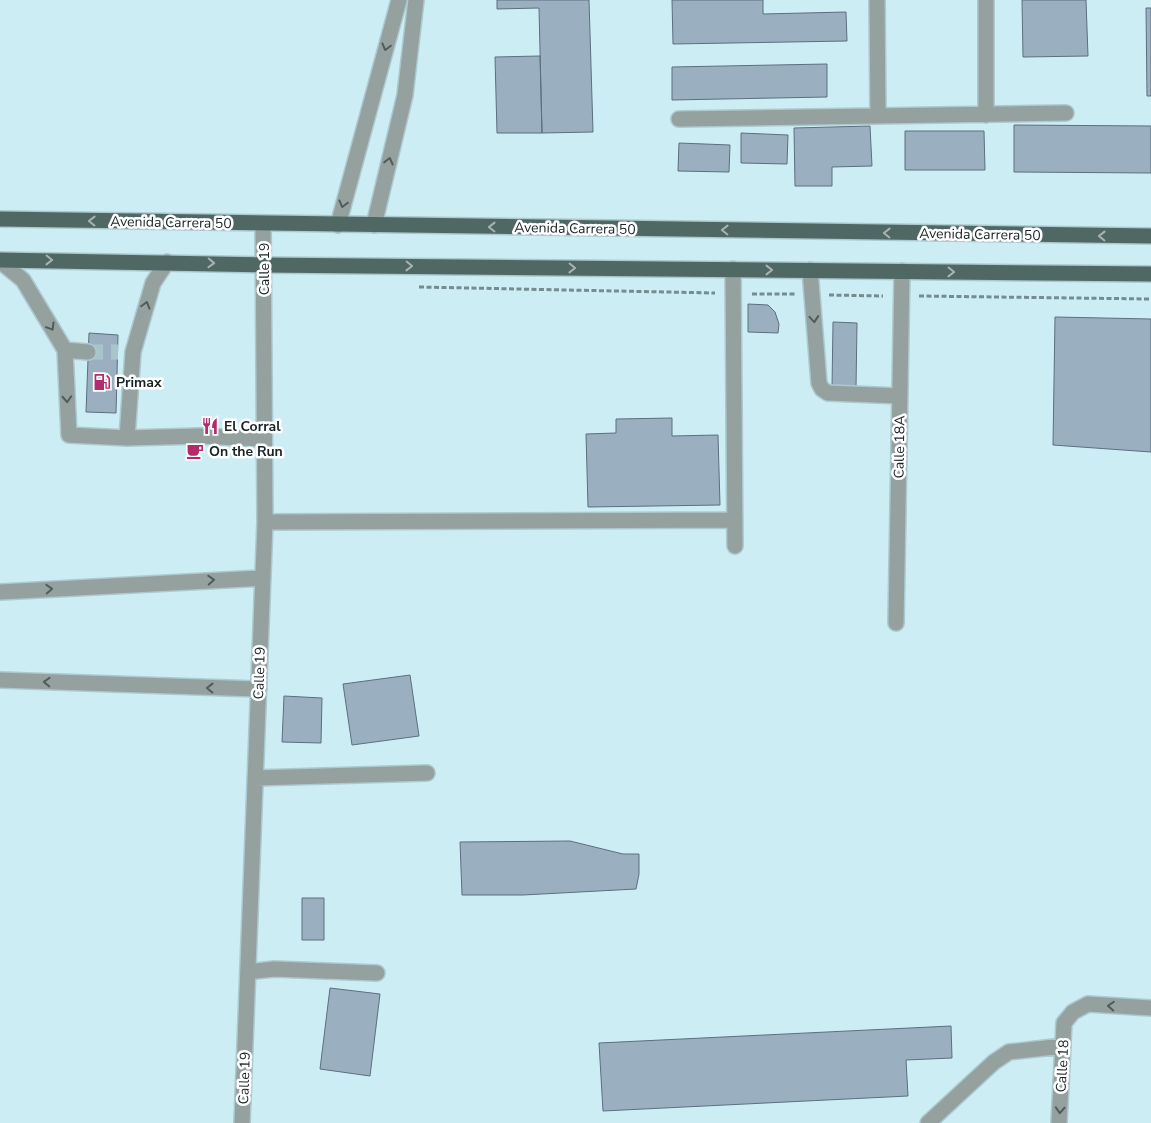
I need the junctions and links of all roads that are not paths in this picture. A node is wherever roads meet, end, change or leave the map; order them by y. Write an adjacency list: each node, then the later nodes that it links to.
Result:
1 (398, 0): 11 (street, one-way to 11)
2 (416, 0): 12 (street, one-way to 2)
3 (877, 0): 7 (street)
4 (986, 0): 6 (street)
5 (1066, 113): 6 (street)
6 (986, 115): 7 (street)
7 (878, 116): 8 (street)
8 (679, 119)
9 (0, 219): 10 (main road, Avenida Carrera 50, one-way to 9)
10 (263, 224): 11 (main road, Avenida Carrera 50); 16 (street, Calle 19)
11 (338, 225): 12 (main road, Avenida Carrera 50)
12 (374, 225): 13 (main road, Avenida Carrera 50, one-way to 12)
13 (1151, 236)
14 (0, 260): 15 (main road, one-way to 15); 21 (street, one-way to 21)
15 (167, 262): 16 (main road, one-way to 16); 24 (street, one-way to 15)
16 (264, 264): 17 (main road, one-way to 17); 25 (street, Calle 19)
17 (733, 270): 18 (main road, one-way to 18); 26 (street)
18 (810, 270): 19 (main road); 23 (street, one-way to 23)
19 (902, 271): 20 (main road, one-way to 20); 23 (street, Calle 18A)
20 (1151, 274)
21 (64, 350): 22 (street); 24 (street, one-way to 24)
22 (88, 352)
23 (900, 396): 31 (street, Calle 18A)
24 (127, 438): 25 (street)
25 (264, 439): 27 (street, Calle 19)
26 (735, 520): 27 (street); 28 (street)
27 (265, 522): 29 (street, Calle 19)
28 (735, 546)
29 (263, 578): 30 (street, one-way to 29); 33 (street, Calle 19)
30 (0, 592)
31 (896, 624)
32 (0, 680): 33 (street, one-way to 32)
33 (259, 689): 35 (street, Calle 19)
34 (427, 773): 35 (street)
35 (255, 778): 36 (street, Calle 19)
36 (248, 972): 37 (street); 40 (street, Calle 19)
37 (377, 973)
38 (1151, 1008): 39 (street, Calle 18, one-way to 39)
39 (1063, 1046): 41 (street); 42 (street, Calle 18, one-way to 42)
40 (242, 1123)
41 (928, 1123)
42 (1059, 1123)

